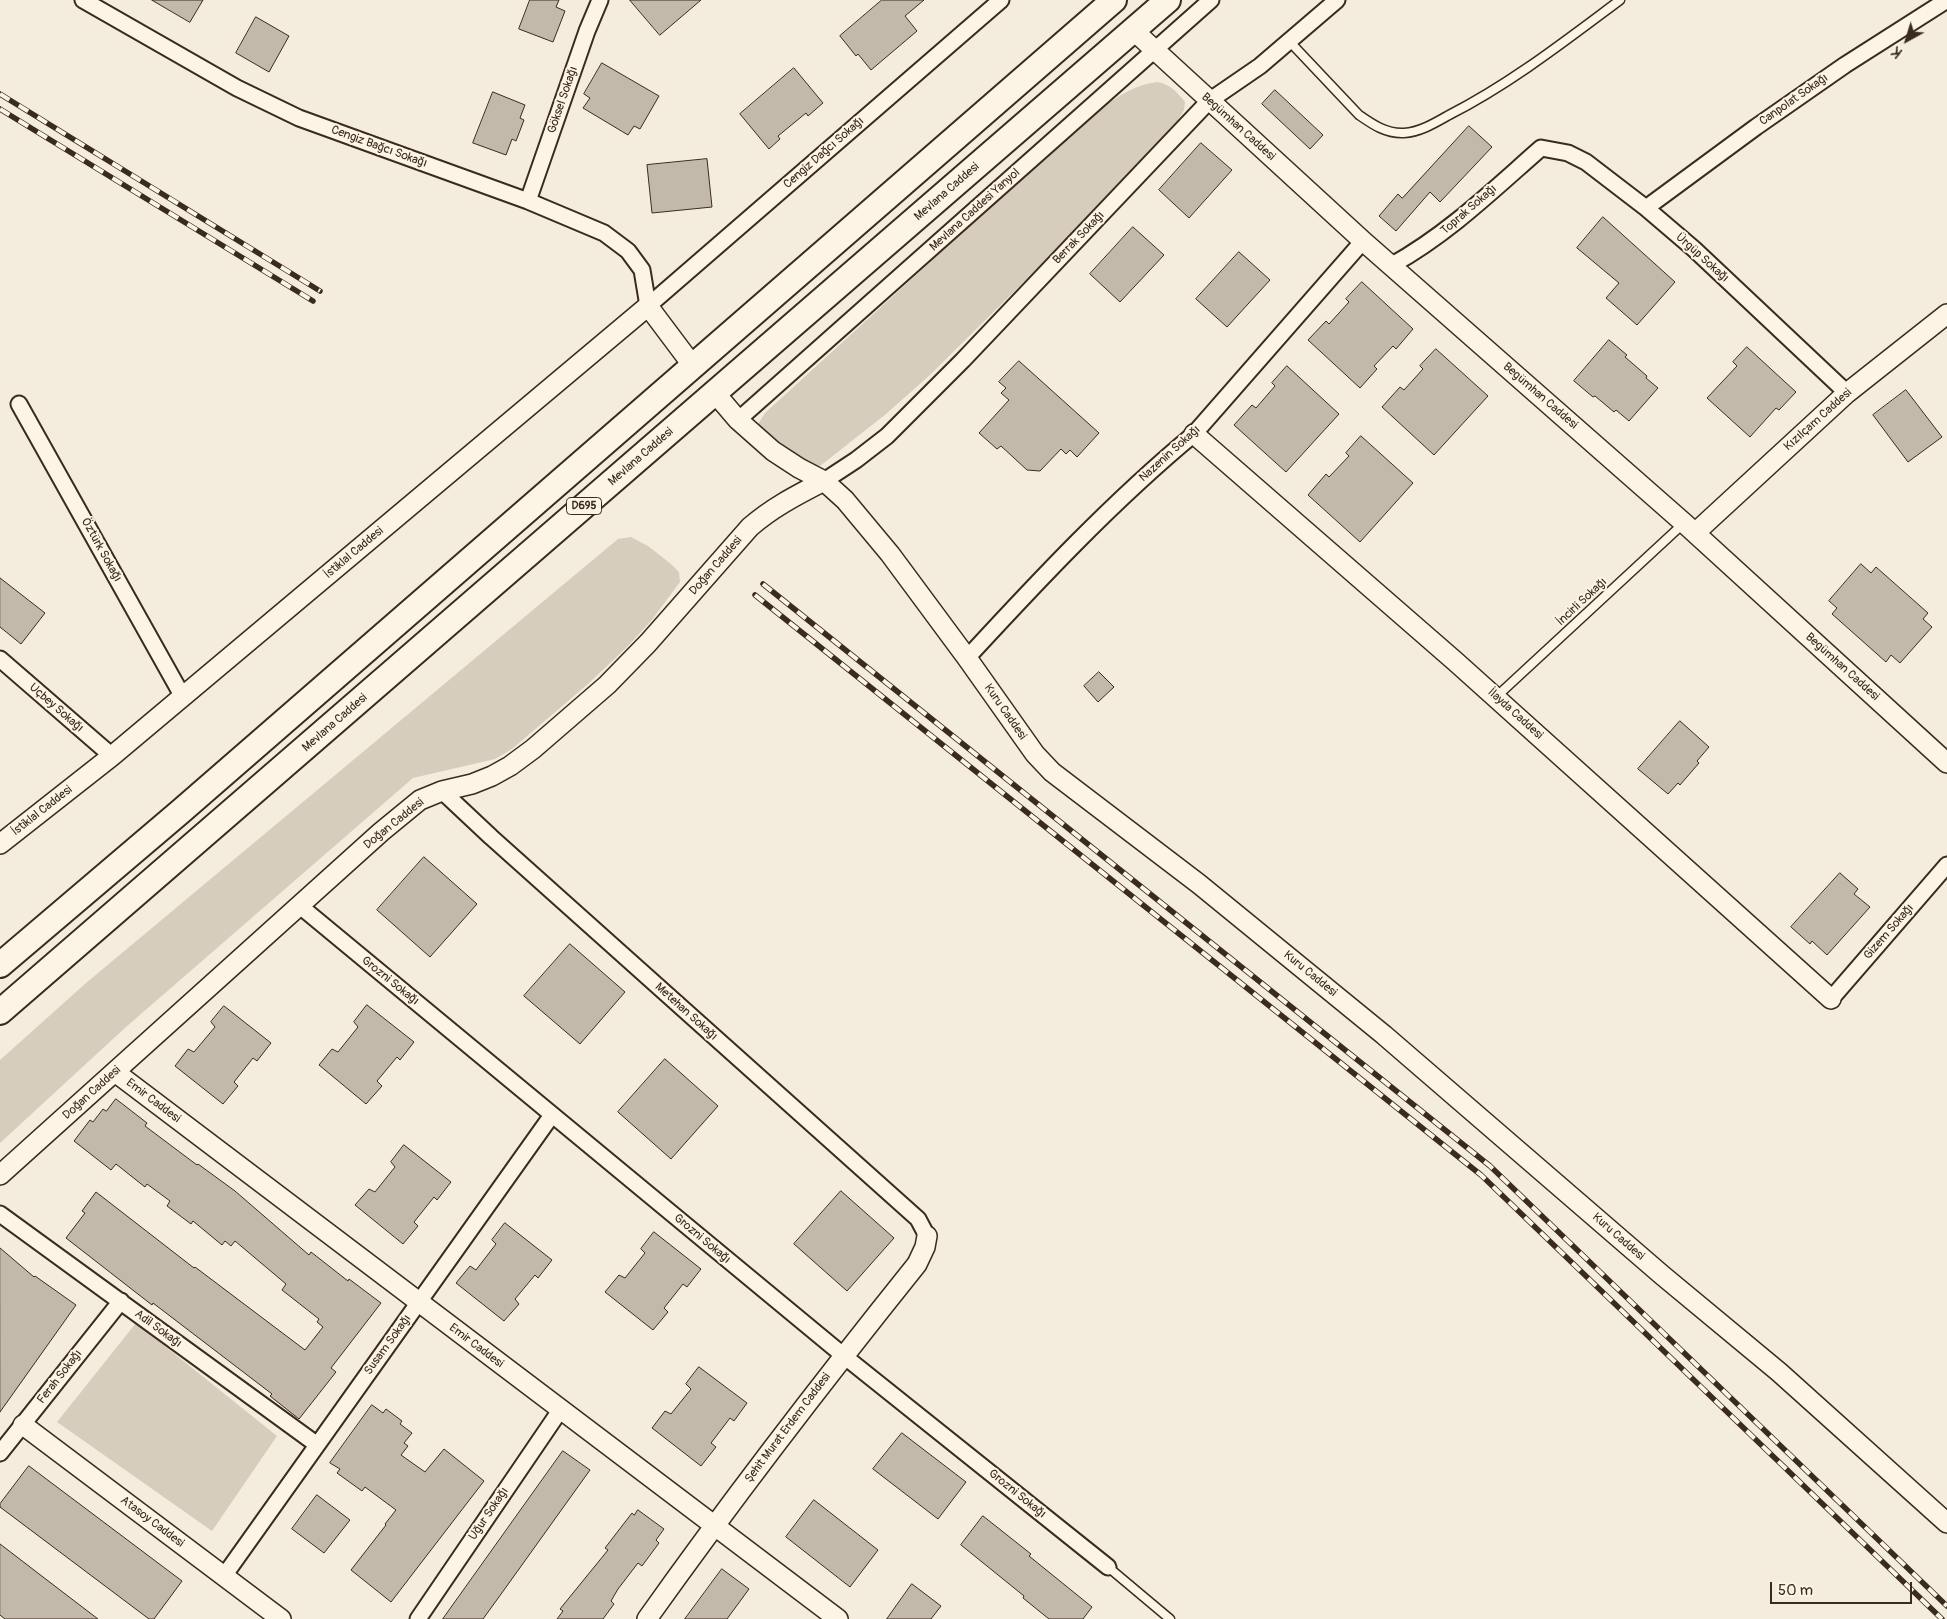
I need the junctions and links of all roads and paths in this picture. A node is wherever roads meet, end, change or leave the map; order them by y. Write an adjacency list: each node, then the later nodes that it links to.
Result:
1 (600, 0): 15 (street, Göksel Sokağı)
2 (1001, 0): 19 (street, Cengiz Dağcı Sokağı)
3 (1114, 0): 21 (main road, D695)
4 (1168, 0): 10 (main road, Mevlana Caddesi / D695)
5 (1211, 0): 12 (street, Mevlana Caddesi Yanyol)
6 (1337, 0): 11 (street, Berrak Sokağı)
7 (1620, 0): 11 (lane)
8 (1947, 0): 16 (street, Canpolat Sokağı)
9 (89, 1): 15 (street, Cengiz Bağcı Sokağı)
10 (1133, 30): 12 (street, Begümhan Caddesi); 22 (main road, Mevlana Caddesi / D695)
11 (1290, 42): 13 (street, Berrak Sokağı)
12 (1154, 50): 13 (street, Begümhan Caddesi); 25 (street, Mevlana Caddesi Yanyol)
13 (1209, 101): 17 (street, Begümhan Caddesi); 27 (street, Berrak Sokağı)
14 (1541, 148): 16 (street, Ürgüp Sokağı); 18 (street, Toprak Sokağı)
15 (528, 201): 19 (street, Cengiz Bağcı Sokağı)
16 (1646, 208): 23 (street, Ürgüp Sokağı)
17 (1363, 241): 18 (street, Begümhan Caddesi); 26 (street, Nazenin Sokağı)
18 (1392, 265): 28 (street, Begümhan Caddesi)
19 (648, 306): 21 (street); 31 (street, İstiklal Caddesi)
20 (1947, 314): 23 (street, Kızılçam Caddesi)
21 (693, 366): 39 (main road, D695)
22 (715, 393): 25 (street, Kuru Caddesi); 41 (main road, Mevlana Caddesi / D695)
23 (1847, 393): 28 (street, Kızılçam Caddesi)
24 (19, 404): 31 (street, Öztürk Sokağı)
25 (738, 420): 27 (street, Kuru Caddesi)
26 (1194, 434): 29 (street, Nazenin Sokağı); 32 (street, İlayda Caddesi)
27 (824, 481): 29 (street, Kuru Caddesi); 35 (street, Doğan Caddesi)
28 (1689, 528): 32 (lane, İncirli Sokağı); 34 (street, Begümhan Caddesi)
29 (967, 658): 54 (street, Kuru Caddesi)
30 (0, 659): 33 (street, Uçbey Sokağı)
31 (183, 697): 33 (street, İstiklal Caddesi)
32 (1496, 697): 40 (street, İlayda Caddesi)
33 (112, 756): 36 (street, İstiklal Caddesi)
34 (1947, 763)
35 (442, 791): 38 (street, Doğan Caddesi); 46 (street, Metehan Sokağı)
36 (0, 844)
37 (1947, 865): 40 (street, Gizem Sokağı)
38 (300, 906): 42 (street, Doğan Caddesi); 43 (street, Grozni Sokağı)
39 (0, 965)
40 (1831, 999)
41 (0, 1012)
42 (115, 1072): 44 (street, Doğan Caddesi); 48 (street, Emir Caddesi)
43 (552, 1115): 48 (street, Susam Sokağı); 49 (street, Grozni Sokağı)
44 (0, 1176)
45 (0, 1214): 47 (street, Adil Sokağı)
46 (927, 1236): 49 (street, Şehit Murat Erdem Caddesi)
47 (120, 1301): 51 (street, Ferah Sokağı); 52 (street, Adil Sokağı)
48 (418, 1303): 50 (street, Emir Caddesi); 52 (street, Susam Sokağı)
49 (844, 1356): 55 (street, Şehit Murat Erdem Caddesi); 56 (street, Grozni Sokağı)
50 (561, 1409): 55 (street, Emir Caddesi); 59 (street, Uğur Sokağı)
51 (23, 1425): 53 (street, Ferah Sokağı); 57 (street, Atasoy Caddesi)
52 (316, 1444): 57 (street, Susam Sokağı)
53 (0, 1454)
54 (1947, 1523)
55 (714, 1524): 60 (street, Şehit Murat Erdem Caddesi); 61 (street, Emir Caddesi)
56 (1108, 1567): 62 (lane)
57 (224, 1576): 58 (street, Atasoy Caddesi)
58 (281, 1619)
59 (418, 1619)
60 (647, 1619)
61 (838, 1619)
62 (1170, 1619)

